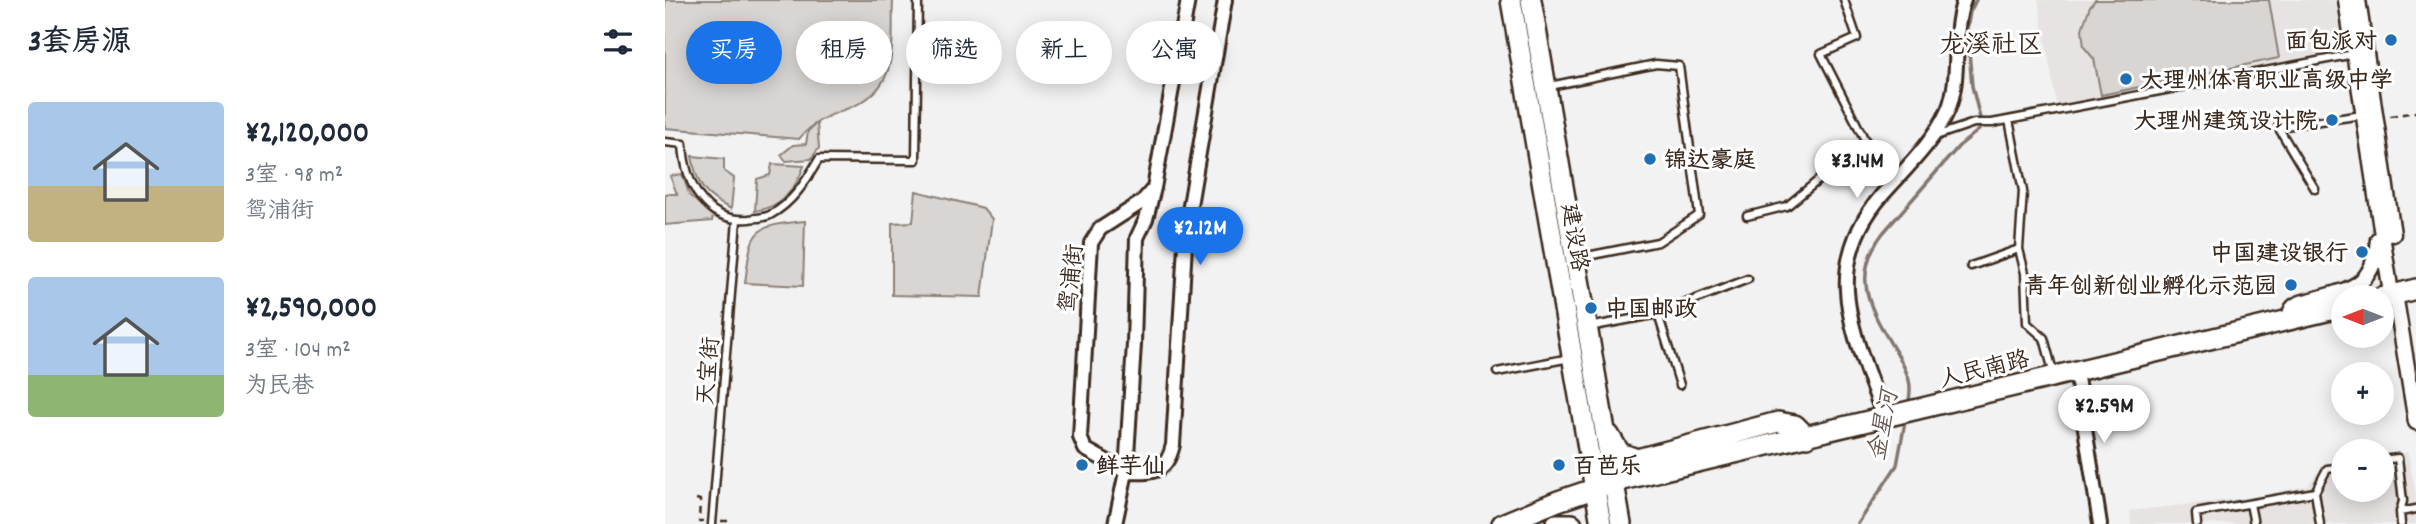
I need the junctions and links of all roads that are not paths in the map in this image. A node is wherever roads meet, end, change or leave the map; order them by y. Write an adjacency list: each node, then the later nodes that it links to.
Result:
1 (918, 0): 22 (lane)
2 (1188, 0): 18 (street)
3 (1225, 0): 47 (street)
4 (1511, 0): 36 (main road, 建设路)
5 (1531, 0): 11 (main road, 建设路)
6 (1844, 0): 15 (lane)
7 (1964, 0): 14 (street)
8 (2346, 0): 10 (street)
9 (2358, 0): 12 (street)
10 (2355, 54): 12 (street); 13 (lane)
11 (1546, 87): 24 (main road, 建设路); 24 (lane)
12 (2371, 116): 19 (lane); 20 (street); 29 (street)
13 (2009, 120): 14 (lane); 23 (lane)
14 (1930, 139): 17 (street)
15 (1866, 141): 17 (lane); 21 (lane)
16 (665, 142): 22 (lane)
17 (1901, 175): 41 (street)
18 (1153, 188): 47 (street); 47 (street, 鸳浦街)
19 (2315, 189)
20 (2377, 192): 27 (street); 33 (street)
21 (1747, 216)
22 (737, 220): 53 (lane, 天宝街)
23 (2019, 249): 25 (lane); 39 (lane)
24 (1576, 259): 35 (main road, 建设路)
25 (1971, 266)
26 (1748, 279): 32 (lane)
27 (2391, 285)
28 (2416, 289): 30 (main road)
29 (2394, 290)
30 (2394, 294)
31 (2331, 310): 33 (main road, 人民南路)
32 (1658, 314): 35 (lane); 40 (lane)
33 (2288, 320): 38 (main road, 人民南路)
34 (2394, 323): 43 (street)
35 (1587, 328): 42 (main road, 建设路)
36 (1572, 357): 37 (lane); 48 (main road, 建设路)
37 (1497, 372)
38 (2076, 372): 39 (main road, 人民南路); 60 (street)
39 (2055, 376): 41 (main road, 人民南路)
40 (1680, 385)
41 (1900, 414): 44 (main road, 人民南路)
42 (1604, 422): 44 (main road); 48 (main road, 建设路)
43 (2416, 422)
44 (1807, 437): 48 (main road, 人民南路)
45 (2394, 458): 52 (lane)
46 (2331, 469): 49 (lane)
47 (1126, 472): 54 (street)
48 (1604, 485): 55 (main road, 人民南路); 58 (main road, 建设路); 59 (main road, 建设路)
49 (2315, 492): 50 (lane); 63 (lane)
50 (2250, 504): 61 (lane); 62 (lane)
51 (2416, 509): 52 (lane)
52 (2399, 512): 64 (lane)
53 (712, 524)
54 (1115, 524)
55 (1502, 524)
56 (1556, 524): 57 (main road)
57 (1572, 524)
58 (1601, 524)
59 (1621, 524)
60 (2100, 524)
61 (2197, 524)
62 (2254, 524)
63 (2319, 524)
64 (2401, 524)

